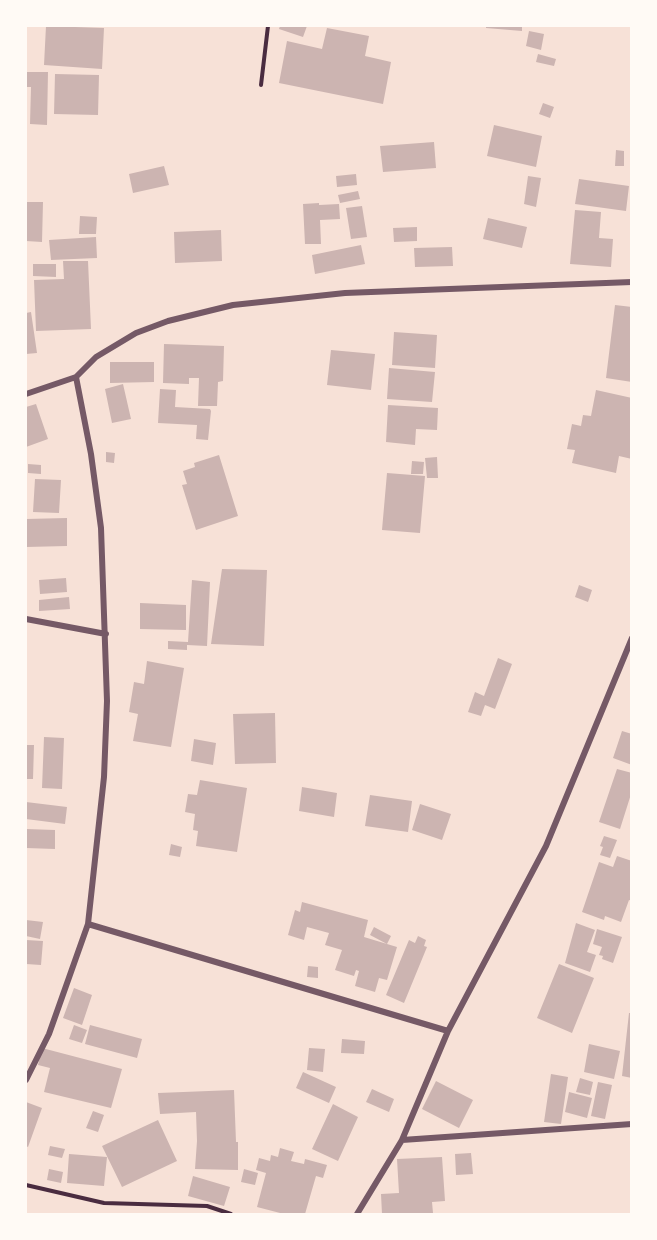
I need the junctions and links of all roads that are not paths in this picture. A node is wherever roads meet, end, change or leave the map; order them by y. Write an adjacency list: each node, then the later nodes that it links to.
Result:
1 (632, 282): 2 (street)
2 (76, 377): 3 (street); 5 (street)
3 (26, 394)
4 (26, 619): 5 (street)
5 (106, 634): 7 (street)
6 (632, 638): 8 (street)
7 (88, 924): 8 (street); 9 (street)
8 (448, 1031): 11 (street)
9 (26, 1080)
10 (632, 1124): 11 (street)
11 (402, 1140): 12 (street)
12 (357, 1215)

